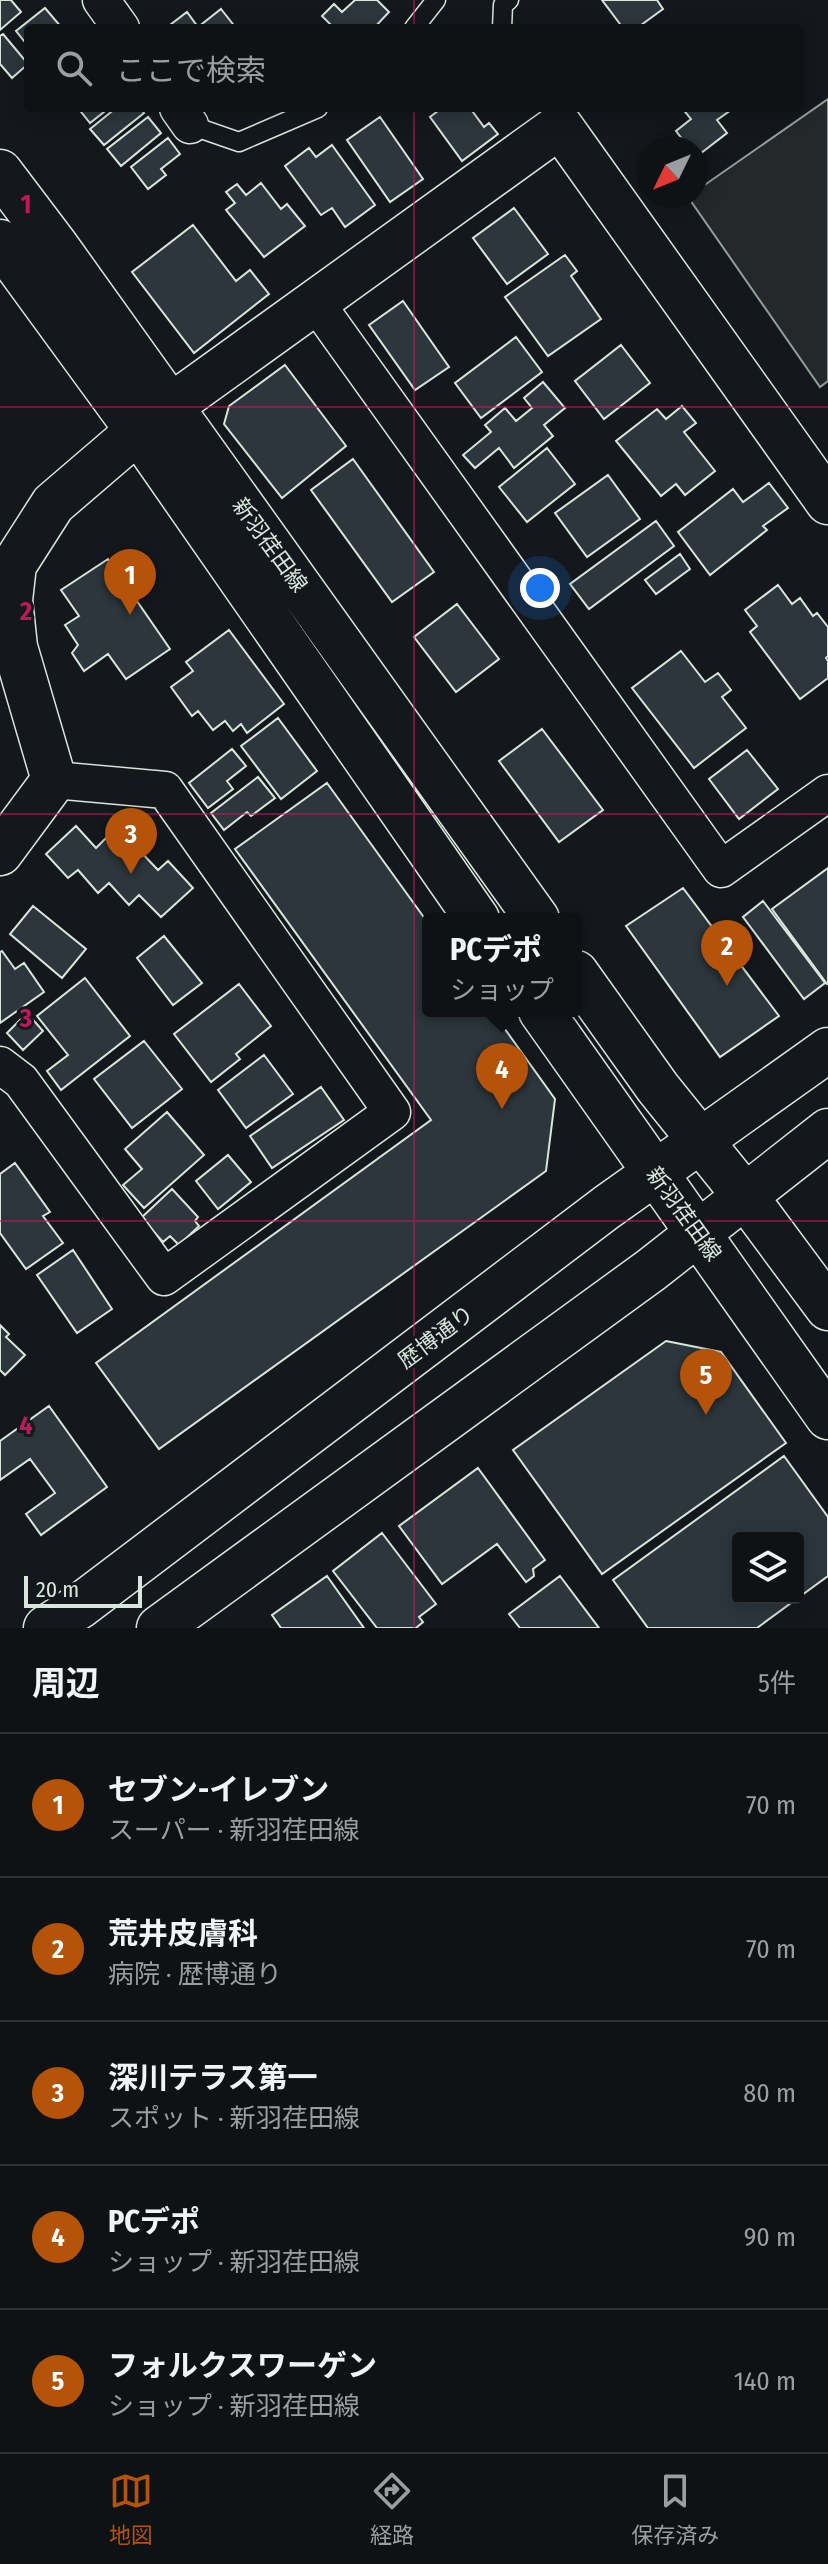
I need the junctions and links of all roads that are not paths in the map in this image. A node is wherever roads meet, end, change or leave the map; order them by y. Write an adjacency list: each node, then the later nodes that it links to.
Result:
1 (101, 0): 4 (street)
2 (436, 0): 5 (lane)
3 (509, 0): 6 (lane)
4 (118, 24)
5 (417, 24)
6 (502, 24)
7 (309, 112): 8 (lane)
8 (184, 116)
9 (553, 117): 12 (street); 14 (street)
10 (0, 172): 13 (street, 新羽荏田線)
11 (0, 242): 13 (street, 新羽荏田線)
12 (316, 303): 13 (street); 16 (street)
13 (154, 419): 15 (street); 18 (street, 新羽荏田線); 19 (street, 新羽荏田線)
14 (828, 502)
15 (54, 780): 17 (street); 23 (street)
16 (828, 793)
17 (0, 853)
18 (473, 913)
19 (532, 913)
20 (582, 981): 25 (street)
21 (545, 1017): 26 (street, 新羽荏田線)
22 (828, 1050): 25 (street, 歴博通り)
23 (0, 1065)
24 (828, 1131): 27 (street)
25 (700, 1141): 26 (street, 歴博通り); 27 (street)
26 (655, 1173): 28 (street, 新羽荏田線); 31 (street, 歴博通り)
27 (745, 1196): 28 (street); 29 (street)
28 (697, 1233): 30 (street, 新羽荏田線); 32 (street)
29 (828, 1308)
30 (828, 1417)
31 (46, 1628)
32 (159, 1628)

